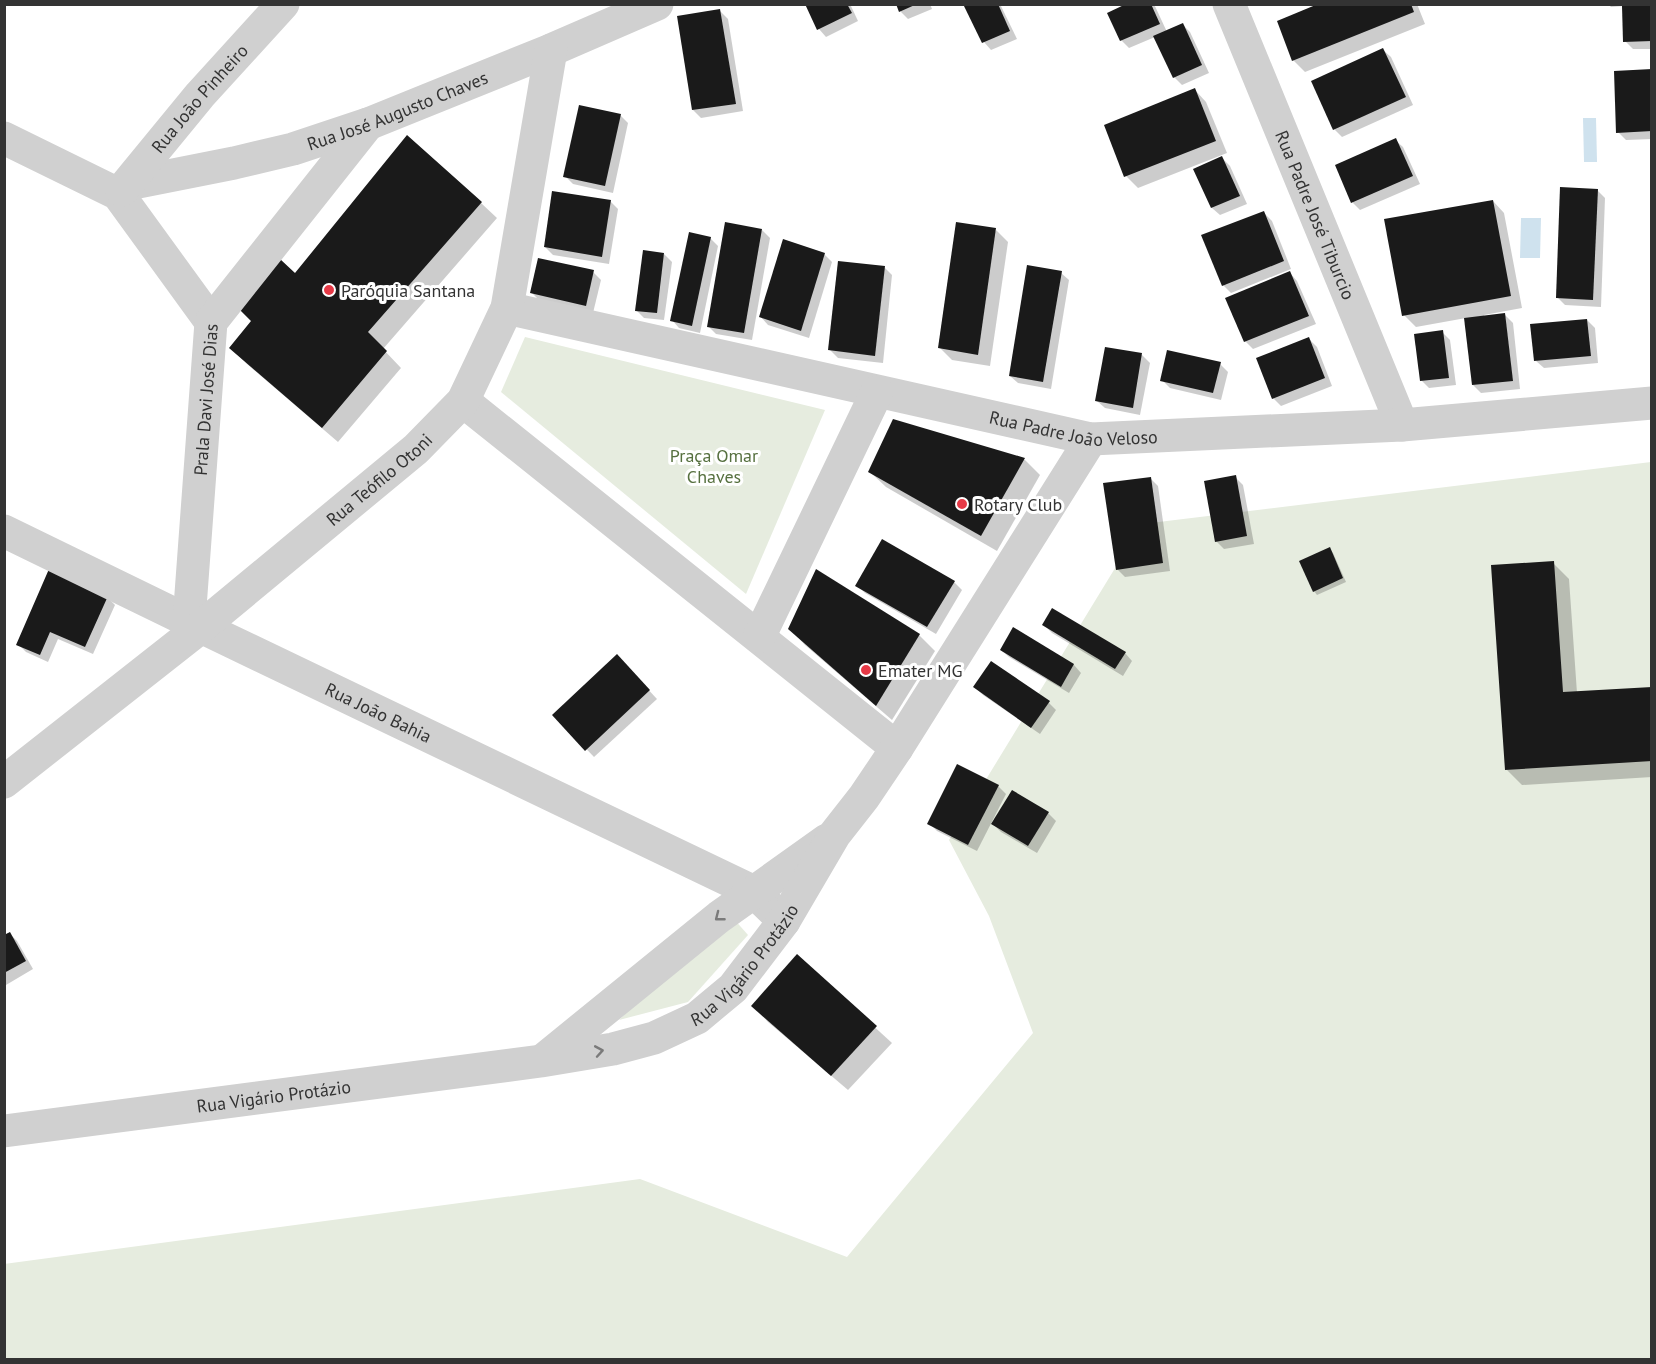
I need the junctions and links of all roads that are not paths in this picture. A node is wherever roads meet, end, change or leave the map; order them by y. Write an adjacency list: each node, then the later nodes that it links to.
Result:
1 (283, 4): 7 (street, Rua João Pinheiro)
2 (657, 4): 4 (street, Rua José Augusto Chaves)
3 (1228, 4): 13 (street, Rua Padre José Tiburcio)
4 (551, 50): 5 (street, Rua José Augusto Chaves); 8 (street, Rua Teófilo Otoni)
5 (368, 124): 7 (street, Rua José Augusto Chaves); 9 (street, Prala Davi José Dias)
6 (4, 138): 7 (street)
7 (123, 189): 9 (street)
8 (507, 308): 10 (street, Rua Padre João Veloso); 11 (street, Rua Teófilo Otoni)
9 (211, 322): 16 (street, Prala Davi José Dias)
10 (877, 392): 14 (street, Rua Padre João Veloso); 17 (street)
11 (463, 401): 16 (street, Rua Teófilo Otoni); 17 (street)
12 (1652, 403): 13 (street, Rua Padre João Veloso)
13 (1401, 425): 14 (street, Rua Padre João Veloso)
14 (1091, 439): 18 (street, Rua Vigário Protázio)
15 (4, 531): 16 (street, Rua João Bahia)
16 (195, 624): 19 (street, Rua Teófilo Otoni); 21 (street, Rua João Bahia)
17 (759, 637): 18 (street)
18 (897, 748): 20 (street, Rua Vigário Protázio)
19 (4, 782)
20 (835, 834): 21 (street, Rua Vigário Protázio); 22 (street, Rua Vigário Protázio)
21 (754, 891): 22 (street, Rua João Bahia); 23 (street, Rua Vigário Protázio, one-way to 23)
22 (784, 921): 23 (street, Rua Vigário Protázio, one-way to 22)
23 (541, 1061): 24 (street, Rua Vigário Protázio)
24 (4, 1131)

